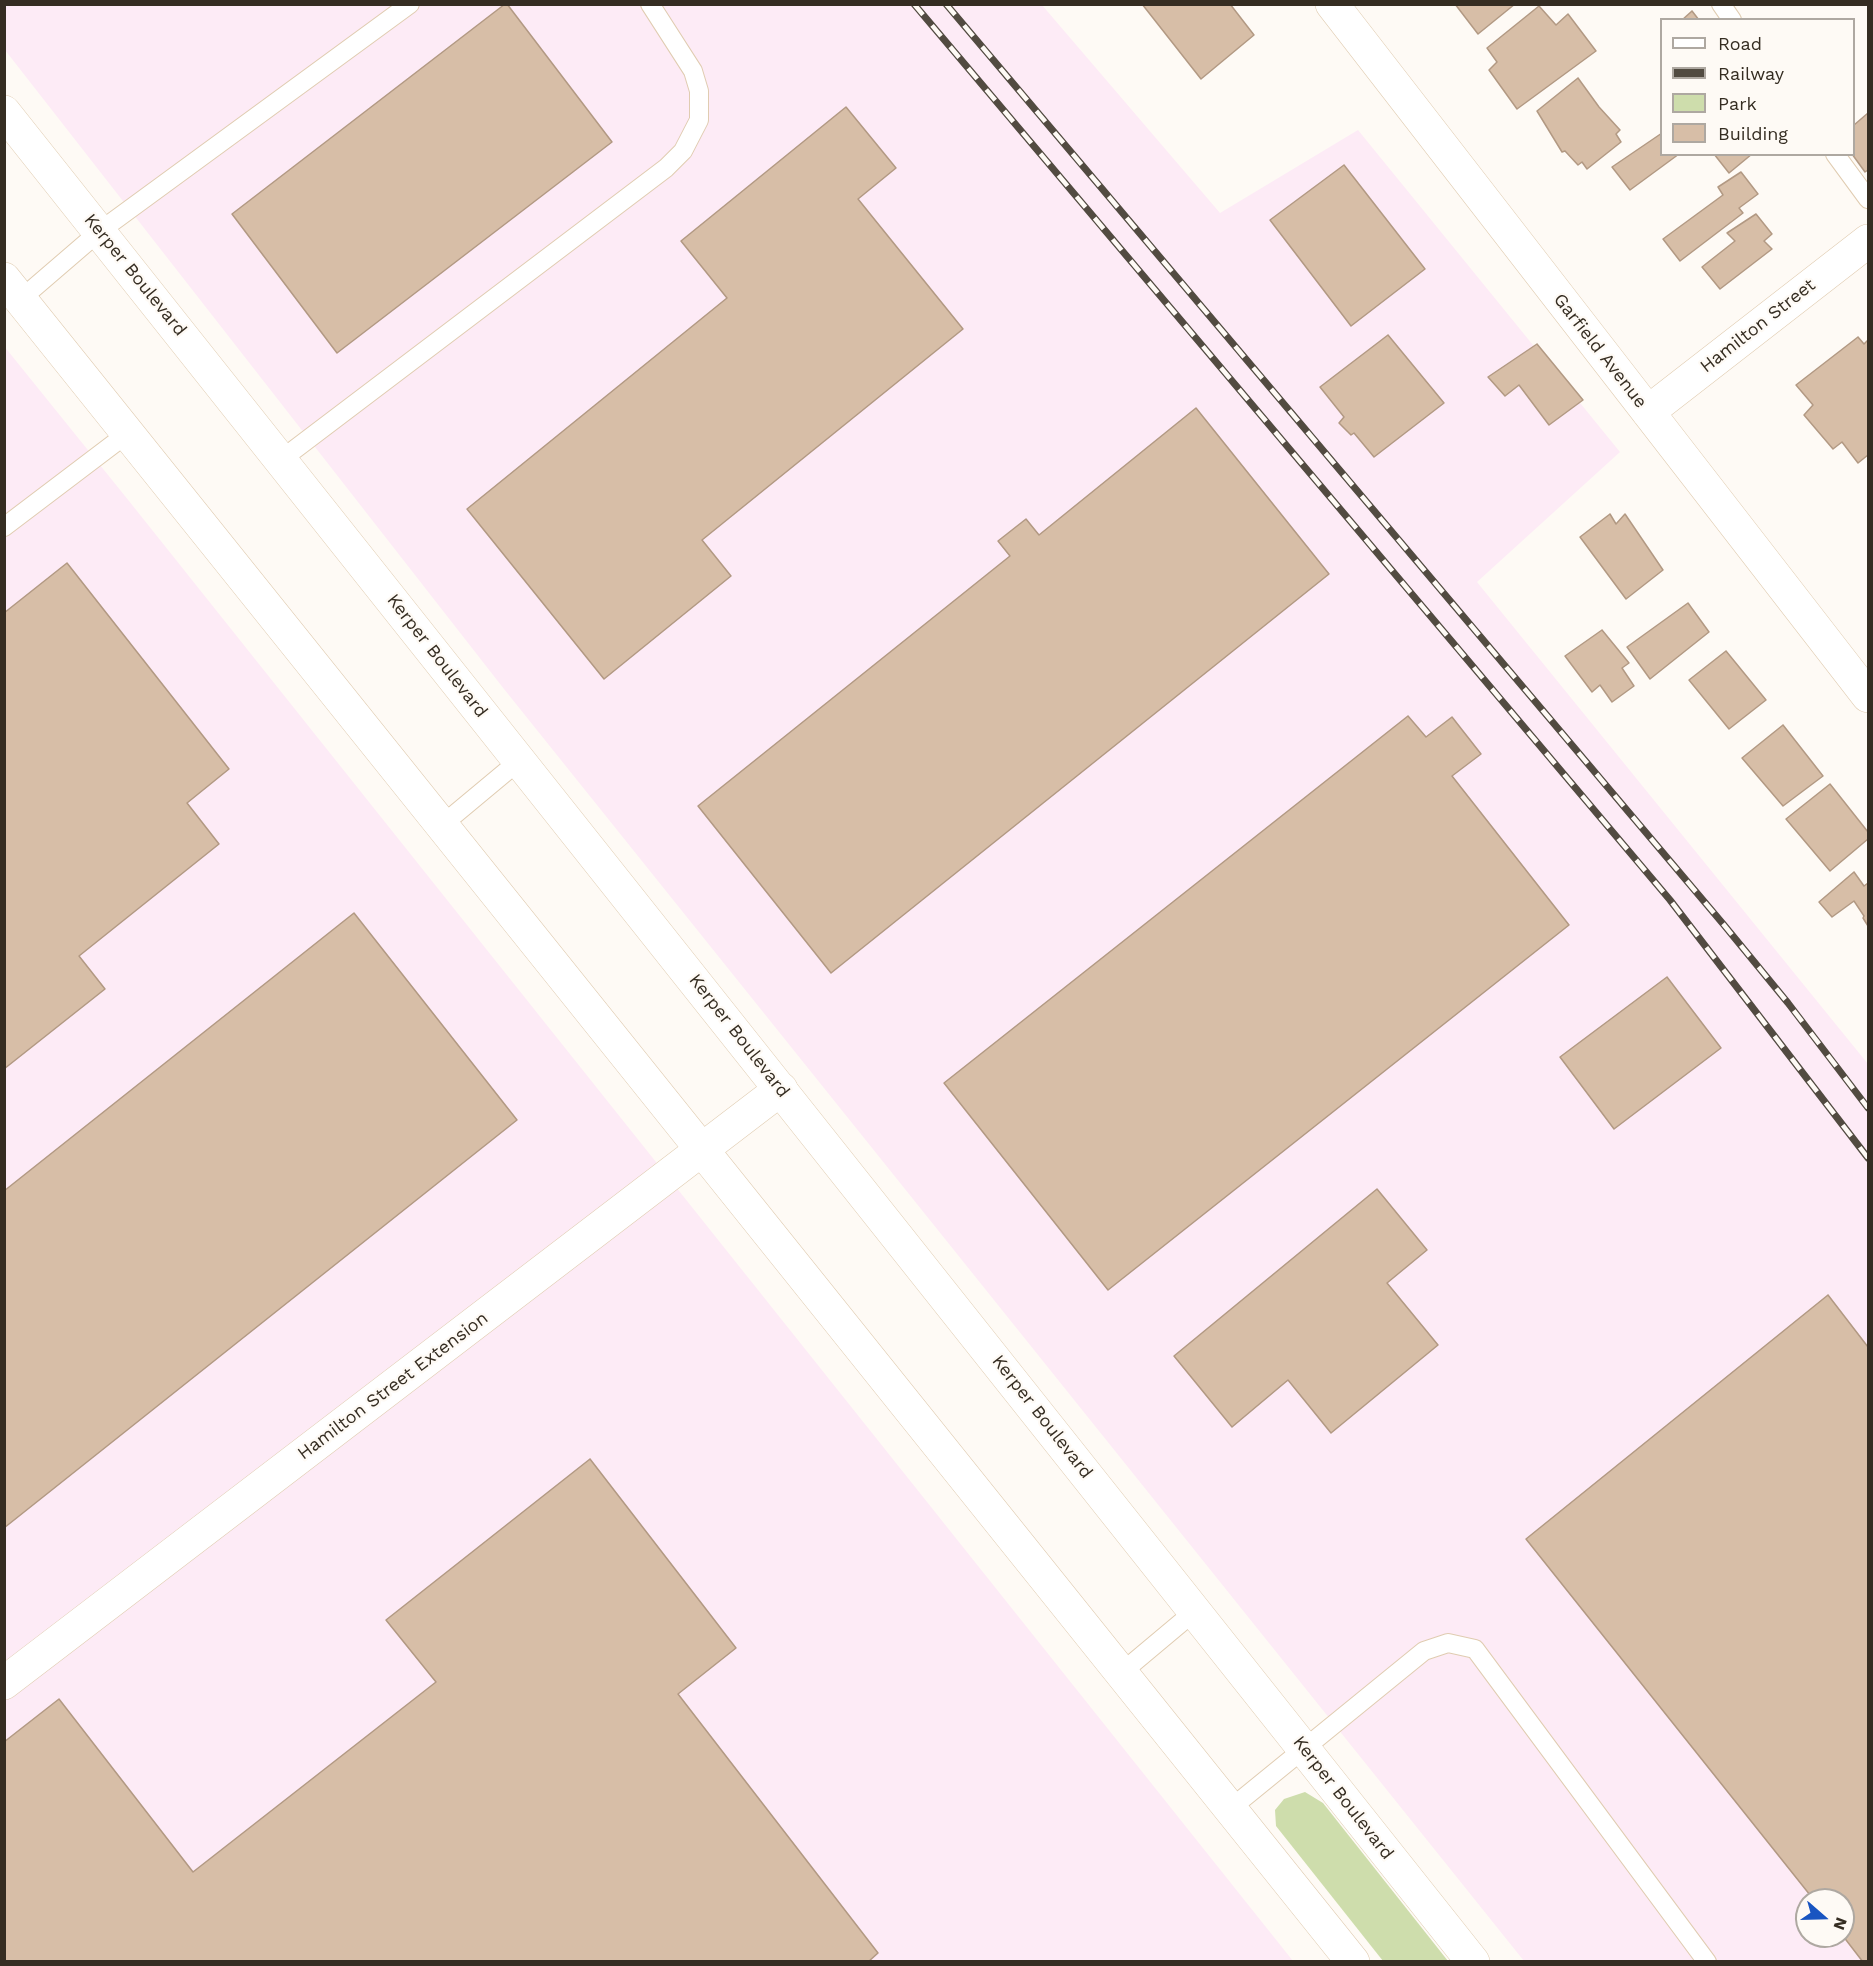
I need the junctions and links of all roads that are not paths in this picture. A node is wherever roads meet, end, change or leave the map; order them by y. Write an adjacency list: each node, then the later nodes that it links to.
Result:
1 (410, 4): 9 (lane)
2 (650, 4): 14 (lane)
3 (1332, 4): 12 (street, Garfield Avenue)
4 (1721, 4): 5 (lane)
5 (1731, 18)
6 (4, 112): 9 (street, Kerper Boulevard)
7 (1837, 156): 8 (lane)
8 (1869, 199)
9 (100, 231): 11 (lane); 14 (street, Kerper Boulevard)
10 (1869, 240): 12 (street, Hamilton Street)
11 (13, 289): 13 (street)
12 (1648, 412): 16 (street, Garfield Avenue)
13 (129, 433): 15 (lane); 18 (street)
14 (282, 459): 17 (street, Kerper Boulevard)
15 (4, 527)
16 (1869, 696)
17 (520, 760): 18 (lane); 19 (street, Kerper Boulevard)
18 (442, 825): 20 (street)
19 (782, 1089): 20 (street, Hamilton Street Extension); 21 (street, Kerper Boulevard)
20 (702, 1150): 22 (street); 23 (street, Hamilton Street Extension)
21 (1195, 1611): 22 (lane); 24 (street, Kerper Boulevard)
22 (1121, 1672): 25 (street)
23 (4, 1683)
24 (1303, 1748): 25 (lane); 27 (street, Kerper Boulevard); 28 (lane)
25 (1230, 1809): 26 (street)
26 (1353, 1962)
27 (1473, 1962)
28 (1707, 1962)

